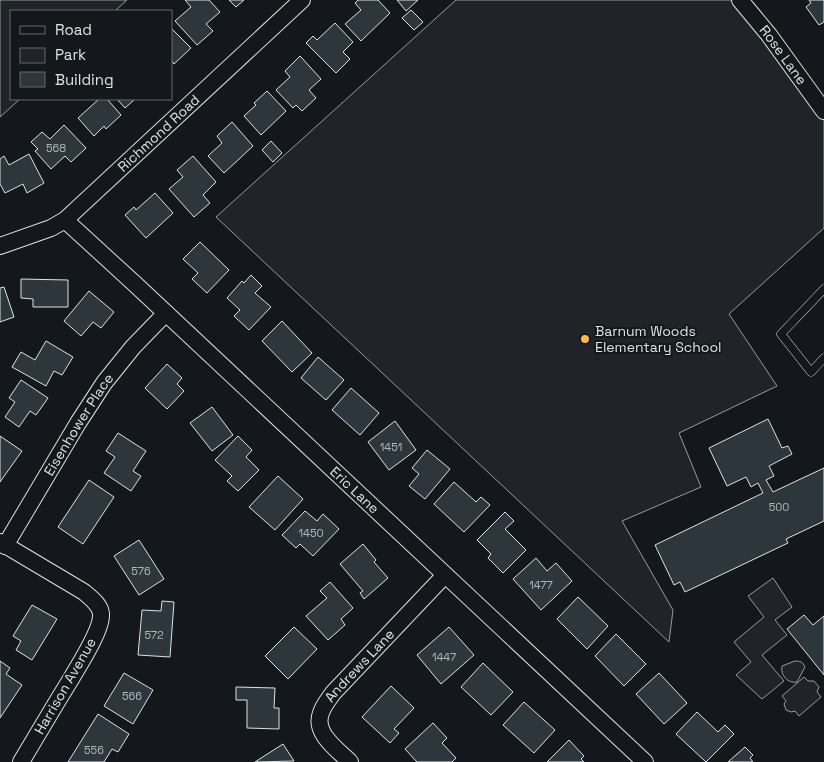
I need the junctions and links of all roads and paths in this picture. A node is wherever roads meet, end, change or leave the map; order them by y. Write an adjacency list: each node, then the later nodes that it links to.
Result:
1 (302, 0): 4 (street, Richmond Road)
2 (740, 0): 3 (street, Rose Lane)
3 (824, 111)
4 (65, 220): 5 (street, Richmond Road); 7 (street, Eric Lane)
5 (0, 246)
6 (824, 289): 8 (lane)
7 (166, 313): 9 (street, Eisenhower Place); 10 (street, Eric Lane)
8 (824, 358)
9 (3, 544): 11 (street, Harrison Avenue)
10 (445, 575): 12 (street, Andrews Lane); 13 (street, Eric Lane)
11 (21, 762)
12 (350, 762)
13 (645, 762)

